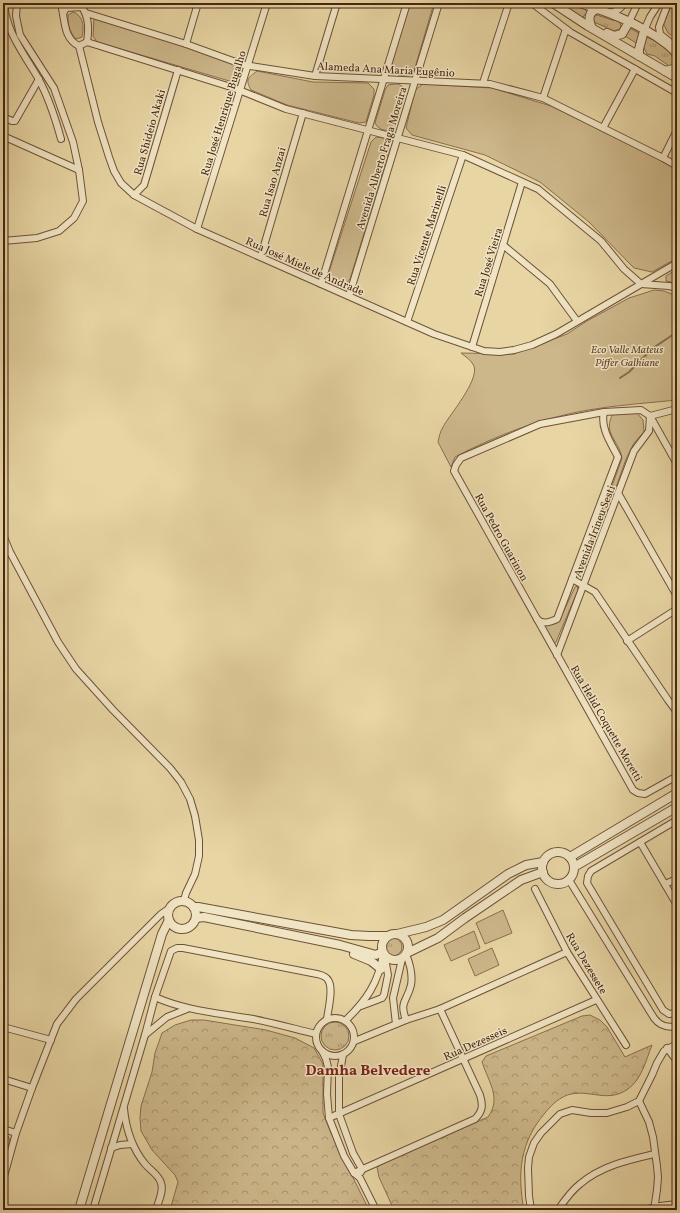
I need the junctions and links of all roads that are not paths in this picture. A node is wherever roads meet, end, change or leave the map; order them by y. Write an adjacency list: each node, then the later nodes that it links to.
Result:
1 (4, 3): 21 (street)
2 (17, 3): 58 (street)
3 (61, 3): 22 (street)
4 (198, 3): 28 (street)
5 (267, 3): 33 (street, Rua José Henrique Bugalho)
6 (338, 3): 38 (street)
7 (407, 3): 41 (street, Avenida Alberto Fraga Moreira)
8 (439, 3): 42 (street, Avenida Alberto Fraga Moreira)
9 (509, 3): 43 (street)
10 (532, 3): 24 (street)
11 (553, 3): 25 (street)
12 (580, 3): 18 (street)
13 (624, 3): 20 (street)
14 (638, 3): 23 (street)
15 (659, 3): 26 (street)
16 (668, 3): 30 (street)
17 (82, 5): 19 (street); 22 (street)
18 (598, 9): 20 (street); 25 (street)
19 (86, 13): 27 (street); 28 (street, Alameda Ana Maria Eugênio)
20 (610, 13): 23 (street)
21 (4, 14): 40 (street)
22 (63, 14): 29 (street)
23 (629, 22): 25 (street); 26 (street)
24 (566, 29): 35 (street); 46 (street)
25 (592, 29): 32 (street)
26 (644, 31): 31 (street); 32 (street)
27 (87, 42): 29 (street); 36 (street)
28 (186, 44): 33 (street, Alameda Ana Maria Eugênio)
29 (78, 46): 60 (street, Rua José Miele de Andrade)
30 (677, 48)
31 (677, 54)
32 (639, 56): 37 (street)
33 (248, 65): 38 (street, Alameda Ana Maria Eugênio); 44 (street, Rua José Henrique Bugalho)
34 (677, 68): 37 (street)
35 (635, 69): 45 (street); 49 (street)
36 (178, 70): 44 (street); 60 (street, Rua Shideio Akaki)
37 (665, 71): 39 (street)
38 (315, 76): 41 (street, Alameda Ana Maria Eugênio)
39 (677, 78)
40 (39, 79): 48 (street); 54 (street)
41 (384, 79): 42 (street, Alameda Ana Maria Eugênio); 50 (street, Avenida Alberto Fraga Moreira)
42 (415, 80): 43 (street, Alameda Ana Maria Eugênio); 53 (street, Avenida Alberto Fraga Moreira)
43 (483, 83): 46 (street, Alameda Ana Maria Eugênio)
44 (240, 90): 47 (street); 61 (street, Rua José Henrique Bugalho)
45 (677, 93)
46 (543, 98): 49 (street, Alameda Ana Maria Eugênio)
47 (303, 113): 50 (street); 64 (street, Rua Isao Anzai)
48 (3, 117)
49 (603, 128): 56 (street, Alameda Ana Maria Eugênio)
50 (368, 130): 53 (street); 66 (street, Avenida Alberto Fraga Moreira)
51 (677, 130): 56 (street)
52 (3, 136): 58 (street)
53 (398, 138): 55 (street); 69 (street, Avenida Alberto Fraga Moreira)
54 (61, 139)
55 (463, 155): 59 (street); 71 (street, Rua Vicente Marinelli)
56 (663, 158): 57 (street, Alameda Ana Maria Eugênio)
57 (677, 166)
58 (79, 170): 62 (street)
59 (522, 182): 63 (street, Rua José Vieira); 67 (street)
60 (134, 195): 61 (street, Rua José Miele de Andrade)
61 (197, 229): 64 (street, Rua José Miele de Andrade)
62 (3, 241)
63 (503, 245): 70 (street); 72 (street, Rua José Vieira)
64 (261, 256): 66 (street, Rua José Miele de Andrade)
65 (677, 263): 67 (street, Rua José Miele de Andrade)
66 (321, 284): 69 (street, Rua José Miele de Andrade)
67 (641, 284): 68 (street); 70 (street, Rua José Miele de Andrade)
68 (677, 288)
69 (349, 296): 71 (street, Rua José Miele de Andrade)
70 (577, 321): 72 (street, Rua José Miele de Andrade)
71 (407, 322): 72 (street, Rua José Miele de Andrade)
72 (472, 348)
73 (677, 409): 75 (street)
74 (604, 412): 75 (street); 79 (street, Avenida Irineu Sesti); 83 (street, Rua Pedro Guarinon)
75 (650, 416): 76 (street); 77 (street, Avenida Irineu Sesti)
76 (677, 464)
77 (618, 494): 80 (street, Avenida Irineu Sesti); 81 (street)
78 (3, 535): 100 (street)
79 (572, 578): 80 (street); 83 (street, Avenida Irineu Sesti)
80 (584, 585): 84 (street); 85 (street, Avenida Irineu Sesti)
81 (677, 596)
82 (677, 609): 84 (street)
83 (536, 618): 85 (street, Rua Pedro Guarinon)
84 (627, 641): 86 (street)
85 (557, 655): 87 (street, Rua Helid Coquette Moretti)
86 (677, 712)
87 (677, 776)
88 (677, 792): 92 (street)
89 (677, 807): 94 (street)
90 (677, 820): 91 (street)
91 (640, 842): 98 (street); 122 (street)
92 (570, 857): 93 (street); 94 (street)
93 (543, 862): 95 (street); 109 (street)
94 (574, 867): 97 (street)
95 (543, 872): 97 (street); 114 (street)
96 (677, 879): 98 (street)
97 (569, 880): 127 (street)
98 (665, 884): 101 (street)
99 (535, 889): 112 (street, Rua Dezessete)
100 (184, 900): 102 (street); 103 (street)
101 (677, 905)
102 (194, 907): 104 (street); 110 (street)
103 (170, 908): 105 (street); 106 (street)
104 (196, 918): 107 (street); 111 (street)
105 (156, 919): 106 (street); 131 (street)
106 (169, 919): 107 (street); 108 (street)
107 (177, 928): 108 (street)
108 (162, 934): 158 (street)
109 (397, 934): 110 (street); 114 (street)
110 (388, 936): 113 (street)
111 (340, 945): 113 (street); 115 (street)
112 (567, 952): 118 (street, Rua Dezessete); 121 (street)
113 (384, 954): 114 (street); 115 (street)
114 (405, 955): 116 (street); 125 (street)
115 (384, 970): 116 (street); 119 (street); 119 (street)
116 (400, 971): 126 (street)
117 (154, 997): 120 (street); 123 (street); 130 (street)
118 (596, 1000): 134 (street, Rua Dezessete); 138 (street, Rua Dezesseis)
119 (361, 1006): 124 (street)
120 (187, 1009): 129 (street); 130 (street)
121 (440, 1009): 125 (street); 138 (street)
122 (677, 1014)
123 (326, 1019): 124 (street); 129 (street)
124 (346, 1020): 132 (street)
125 (406, 1020): 126 (street)
126 (396, 1024): 132 (street)
127 (677, 1026)
128 (3, 1027): 131 (street)
129 (316, 1034): 136 (street)
130 (145, 1035): 143 (street)
131 (51, 1040): 141 (street)
132 (355, 1041): 137 (street)
133 (677, 1044): 135 (street)
134 (626, 1045)
135 (667, 1048): 139 (street); 142 (street)
136 (322, 1051): 137 (street); 145 (street)
137 (343, 1055): 144 (street)
138 (463, 1060): 144 (street, Rua Dezesseis); 152 (street)
139 (677, 1061)
140 (3, 1079): 141 (street)
141 (32, 1088): 147 (street)
142 (639, 1101): 150 (street); 162 (street)
143 (124, 1105): 148 (street); 149 (street)
144 (339, 1114): 145 (street, Rua Dezesseis); 152 (street)
145 (328, 1118): 153 (street)
146 (3, 1129): 147 (street)
147 (16, 1133): 151 (street)
148 (132, 1144): 149 (street); 160 (street)
149 (111, 1148): 159 (street)
150 (654, 1154): 157 (street); 163 (street)
151 (6, 1158): 155 (street)
152 (362, 1169): 153 (street); 154 (street)
153 (354, 1173): 154 (street)
154 (360, 1178): 161 (street)
155 (3, 1180)
156 (677, 1204): 157 (street)
157 (654, 1209): 164 (street)
158 (79, 1210)
159 (93, 1210)
160 (156, 1210)
161 (376, 1210)
162 (531, 1210)
163 (558, 1210)
164 (644, 1210)

